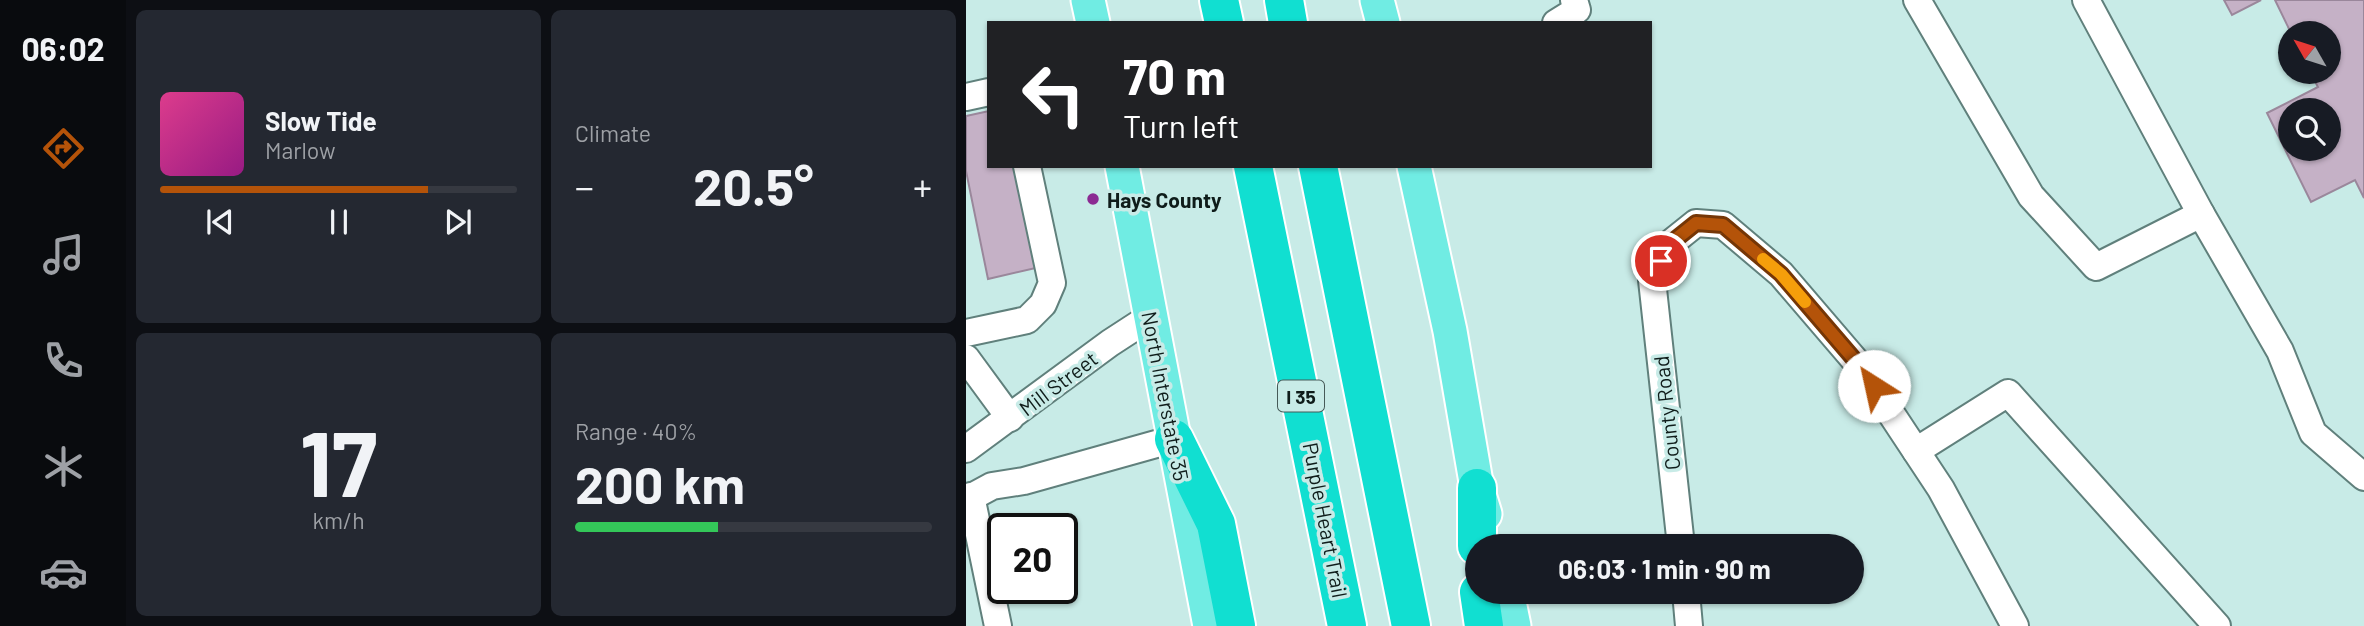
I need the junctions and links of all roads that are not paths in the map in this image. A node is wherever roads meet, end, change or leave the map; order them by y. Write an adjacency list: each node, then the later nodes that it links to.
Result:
1 (1088, 0): 8 (main road)
2 (1219, 0): 9 (highway)
3 (1284, 0): 10 (highway)
4 (1377, 0): 11 (main road)
5 (1574, 0): 12 (street)
6 (1917, 0): 20 (street)
7 (2086, 0): 20 (street)
8 (1093, 21)
9 (1224, 21)
10 (1288, 21)
11 (1382, 21)
12 (1559, 21)
13 (987, 92): 14 (street)
14 (966, 97)
15 (1027, 168): 22 (street)
16 (1122, 168): 21 (main road, North Interstate 35)
17 (1253, 168): 41 (highway, Purple Heart Trail / I 35)
18 (1318, 168): 42 (highway)
19 (1414, 168): 30 (main road)
20 (2202, 214): 28 (street)
21 (1150, 317): 24 (street, Mill Street); 25 (main road, North Interstate 35)
22 (966, 333)
23 (966, 358): 24 (street)
24 (1010, 418): 26 (street, Mill Street)
25 (1174, 439): 31 (street); 39 (main road, North Interstate 35); 40 (highway)
26 (966, 449)
27 (1916, 451): 34 (street, County Road); 46 (street); 47 (street)
28 (2353, 453): 29 (street)
29 (2364, 477)
30 (1477, 488): 32 (highway); 33 (main road)
31 (969, 498): 38 (street)
32 (1477, 534)
33 (1492, 534)
34 (1680, 534)
35 (1481, 604): 43 (highway)
36 (1509, 604): 44 (main road)
37 (1687, 604): 45 (street)
38 (998, 626)
39 (1210, 626)
40 (1236, 626)
41 (1347, 626)
42 (1411, 626)
43 (1484, 626)
44 (1514, 626)
45 (1689, 626)
46 (2015, 626)
47 (2217, 626)

